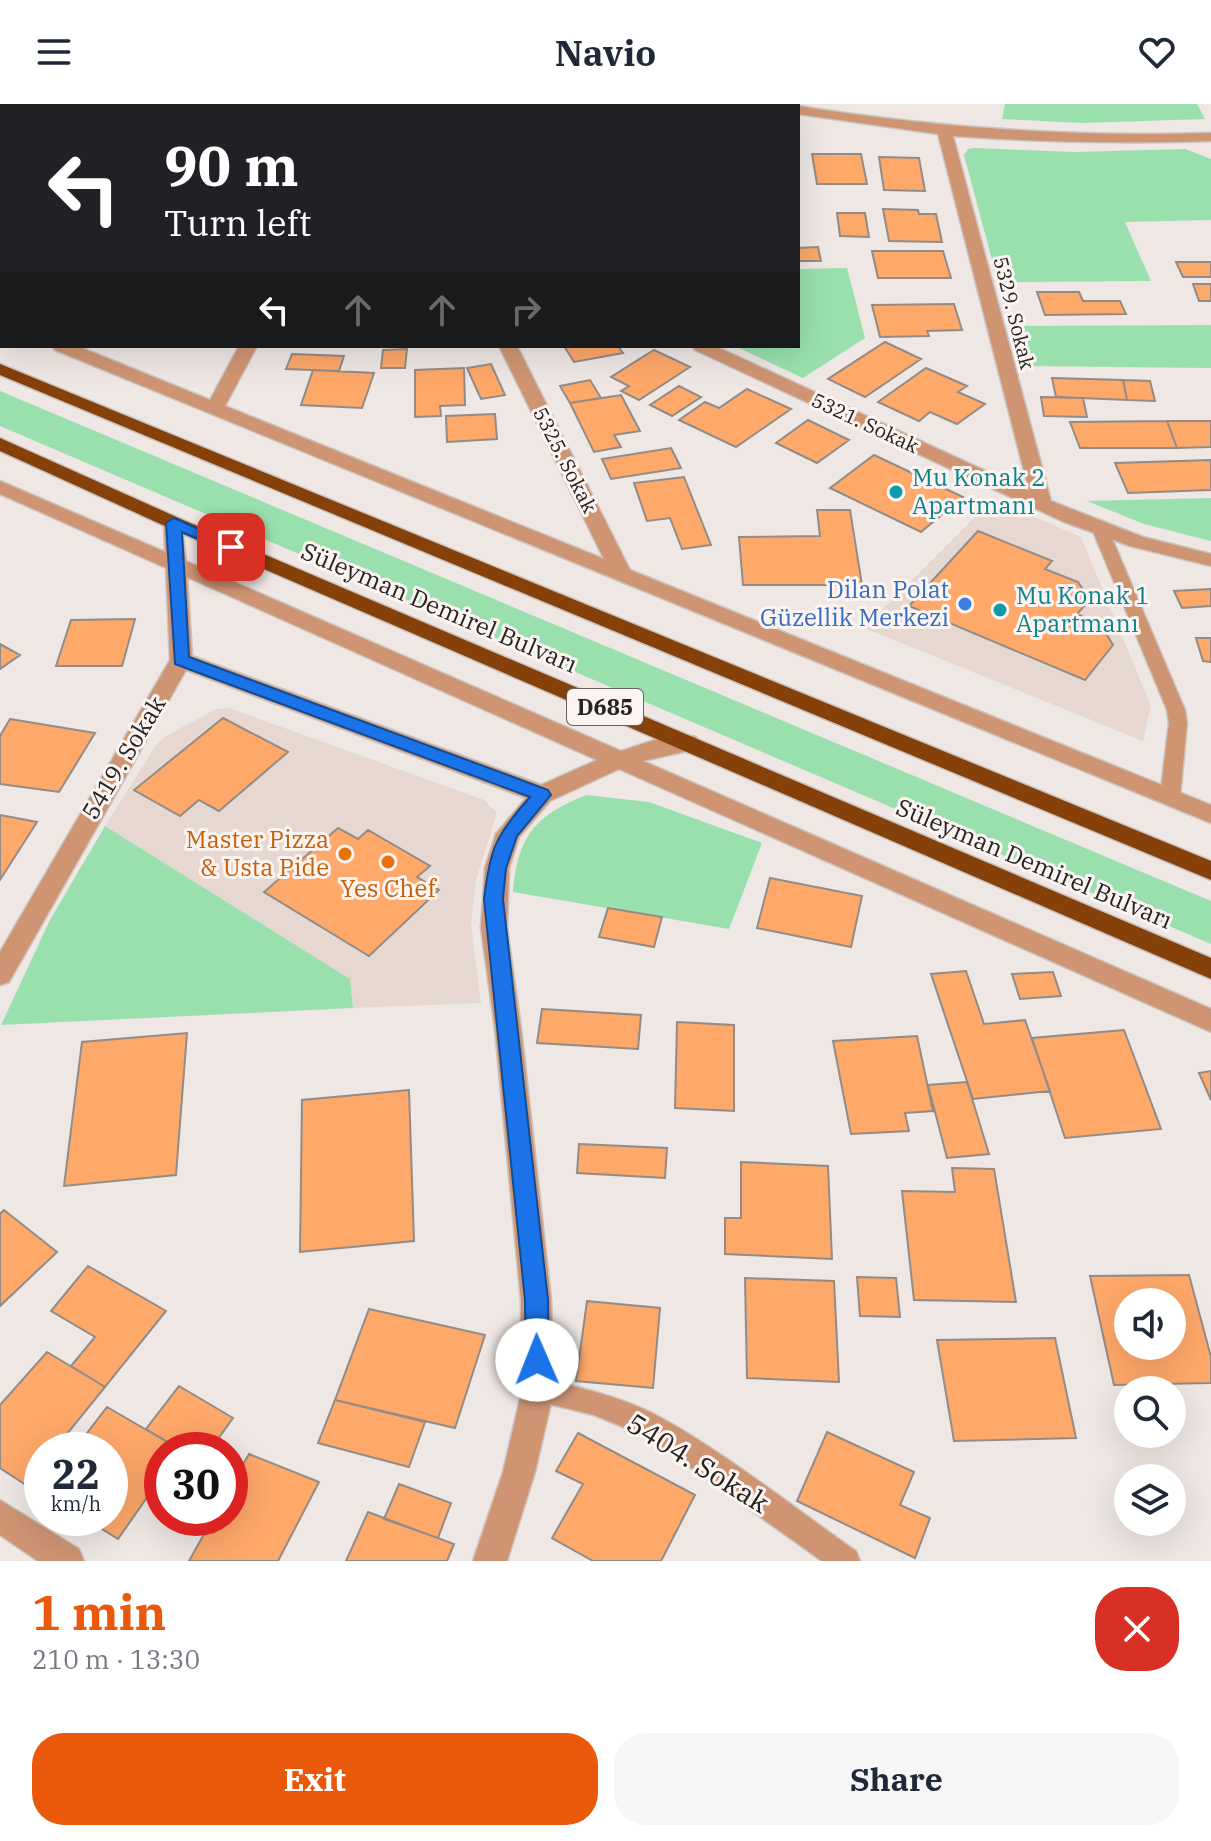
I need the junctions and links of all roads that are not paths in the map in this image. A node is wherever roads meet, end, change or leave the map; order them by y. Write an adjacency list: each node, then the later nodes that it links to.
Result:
1 (800, 110): 2 (street)
2 (945, 132): 3 (street); 12 (street, 5329. Sokak)
3 (1211, 137)
4 (66, 348): 9 (street)
5 (247, 348): 9 (street)
6 (509, 348): 17 (street, 5325. Sokak)
7 (705, 348): 12 (street, 5321. Sokak)
8 (0, 369): 24 (highway)
9 (215, 408): 17 (street)
10 (0, 444): 13 (highway, Süleyman Demirel Bulvarı / D685)
11 (0, 487): 16 (street)
12 (1042, 505): 14 (street, 5321. Sokak)
13 (174, 523): 16 (street); 19 (highway, Süleyman Demirel Bulvarı / D685)
14 (1100, 529): 15 (street, 5321. Sokak); 22 (lane)
15 (1211, 560)
16 (176, 565): 18 (street); 20 (street)
17 (622, 574): 22 (street)
18 (181, 660): 21 (street); 26 (street, 5419. Sokak)
19 (688, 743): 20 (street); 25 (highway, Süleyman Demirel Bulvarı / D685)
20 (619, 761): 21 (street); 27 (street)
21 (542, 795): 28 (street)
22 (1170, 797): 23 (street)
23 (1211, 814)
24 (1211, 871)
25 (1211, 969)
26 (0, 975)
27 (1211, 1021)
28 (538, 1390): 31 (street); 32 (lane, 5404. Sokak)
29 (0, 1516): 30 (street)
30 (66, 1561)
31 (490, 1561)
32 (846, 1561)

